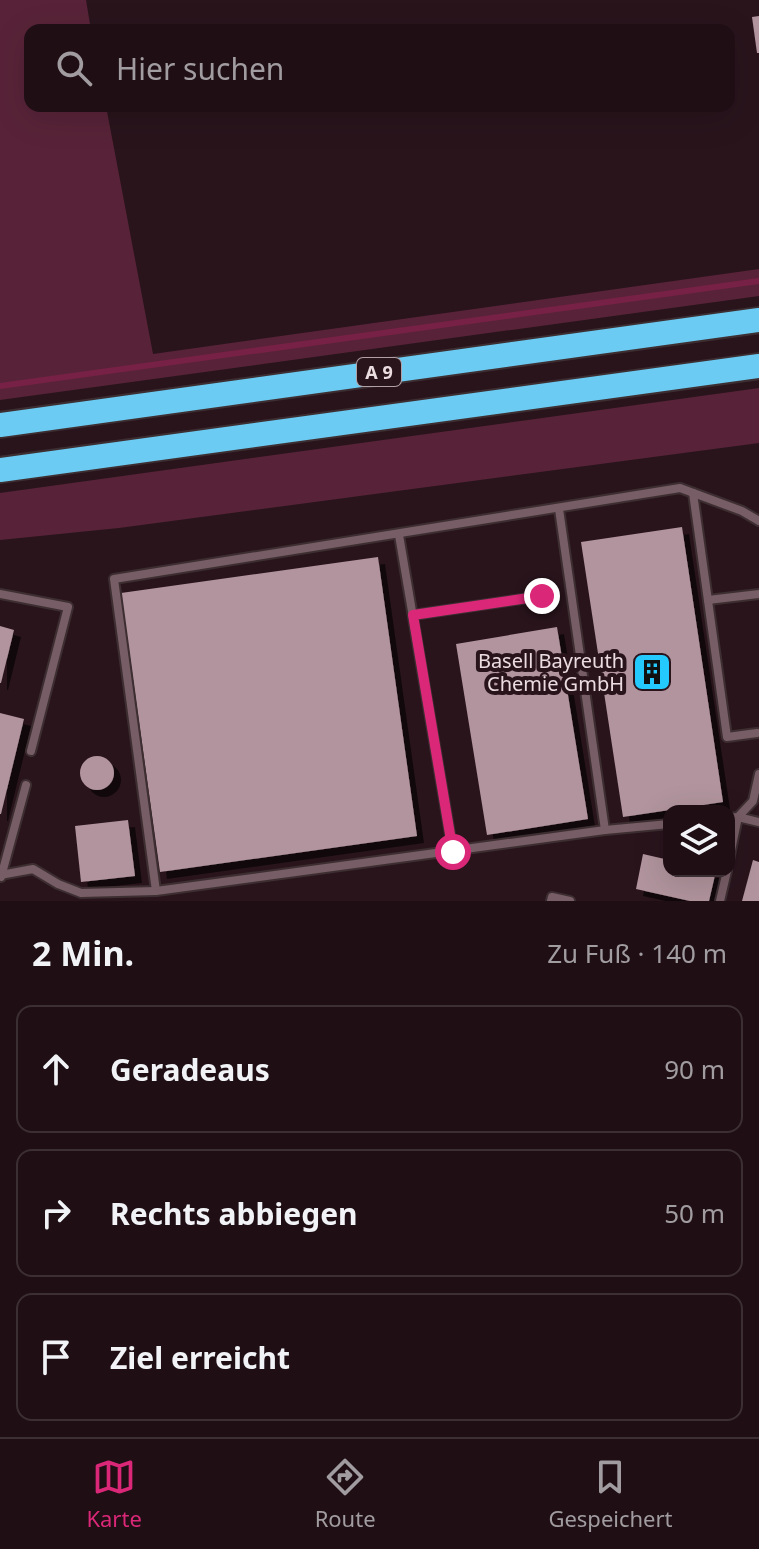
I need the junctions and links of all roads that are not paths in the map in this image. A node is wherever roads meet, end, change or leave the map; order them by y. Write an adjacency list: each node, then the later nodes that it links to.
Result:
1 (759, 320): 3 (highway, A 9)
2 (759, 366): 4 (highway, A 9)
3 (0, 425)
4 (0, 470)
5 (693, 493): 6 (lane); 7 (lane); 12 (lane)
6 (559, 509): 8 (lane); 22 (lane)
7 (759, 521)
8 (399, 535): 13 (lane); 26 (lane)
9 (0, 594): 15 (lane)
10 (759, 594): 12 (lane)
11 (542, 596): 13 (lane)
12 (708, 600): 14 (lane)
13 (413, 615): 23 (lane)
14 (757, 733)
15 (31, 751)
16 (759, 774): 18 (lane)
17 (26, 785): 24 (lane)
18 (735, 816)
19 (735, 817): 20 (lane)
20 (759, 822)
21 (663, 825): 22 (lane)
22 (605, 830): 23 (lane)
23 (453, 852): 26 (lane)
24 (0, 876): 26 (lane)
25 (726, 877): 29 (lane)
26 (156, 891)
27 (551, 901): 28 (lane)
28 (570, 901)
29 (720, 901)

